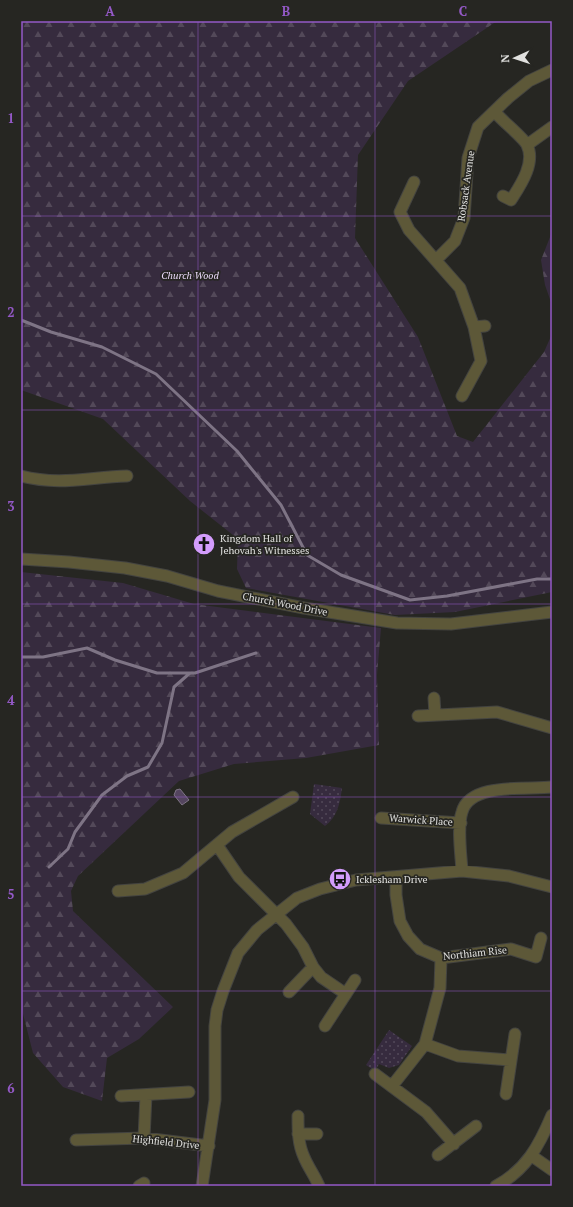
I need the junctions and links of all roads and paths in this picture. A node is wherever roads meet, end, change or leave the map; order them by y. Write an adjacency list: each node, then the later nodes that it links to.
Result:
1 (552, 70): 2 (street, Robsack Avenue)
2 (494, 112): 4 (street); 7 (street, Robsack Avenue)
3 (552, 127): 4 (street)
4 (527, 145): 6 (street)
5 (414, 182): 7 (street)
6 (503, 196)
7 (436, 260): 8 (street)
8 (462, 396)
9 (121, 473): 10 (street)
10 (21, 476)
11 (21, 559): 12 (street, Church Wood Drive)
12 (552, 612)
13 (434, 698): 14 (street)
14 (435, 714): 15 (street); 16 (street)
15 (418, 716)
16 (552, 728)
17 (552, 787): 20 (street)
18 (293, 797): 21 (street)
19 (381, 818): 20 (street, Warwick Place)
20 (460, 823): 22 (street)
21 (217, 845): 25 (street); 26 (street)
22 (462, 871): 23 (street); 24 (street)
23 (396, 877): 26 (street); 28 (street, Northiam Rise)
24 (552, 887)
25 (118, 891)
26 (276, 915): 29 (street); 51 (street)
27 (541, 938): 28 (street, Northiam Rise)
28 (441, 958): 35 (street)
29 (313, 967): 31 (street); 32 (street)
30 (355, 980): 32 (street)
31 (289, 992)
32 (346, 994): 33 (street)
33 (325, 1026)
34 (515, 1034): 36 (street)
35 (425, 1044): 36 (street); 38 (street)
36 (510, 1060): 40 (street)
37 (375, 1074): 38 (street)
38 (392, 1086): 50 (street)
39 (182, 1089): 41 (street)
40 (506, 1094)
41 (146, 1095): 42 (street); 48 (street)
42 (121, 1096)
43 (552, 1115): 53 (street)
44 (298, 1116): 46 (street)
45 (476, 1126): 50 (street)
46 (298, 1134): 47 (street); 56 (street)
47 (317, 1134)
48 (144, 1138): 49 (street, Highfield Drive); 51 (street, Highfield Drive)
49 (76, 1140)
50 (454, 1144): 52 (street)
51 (209, 1146): 55 (street)
52 (438, 1154)
53 (532, 1156): 54 (street); 57 (street)
54 (552, 1170)
55 (202, 1186)
56 (319, 1186)
57 (496, 1186)

